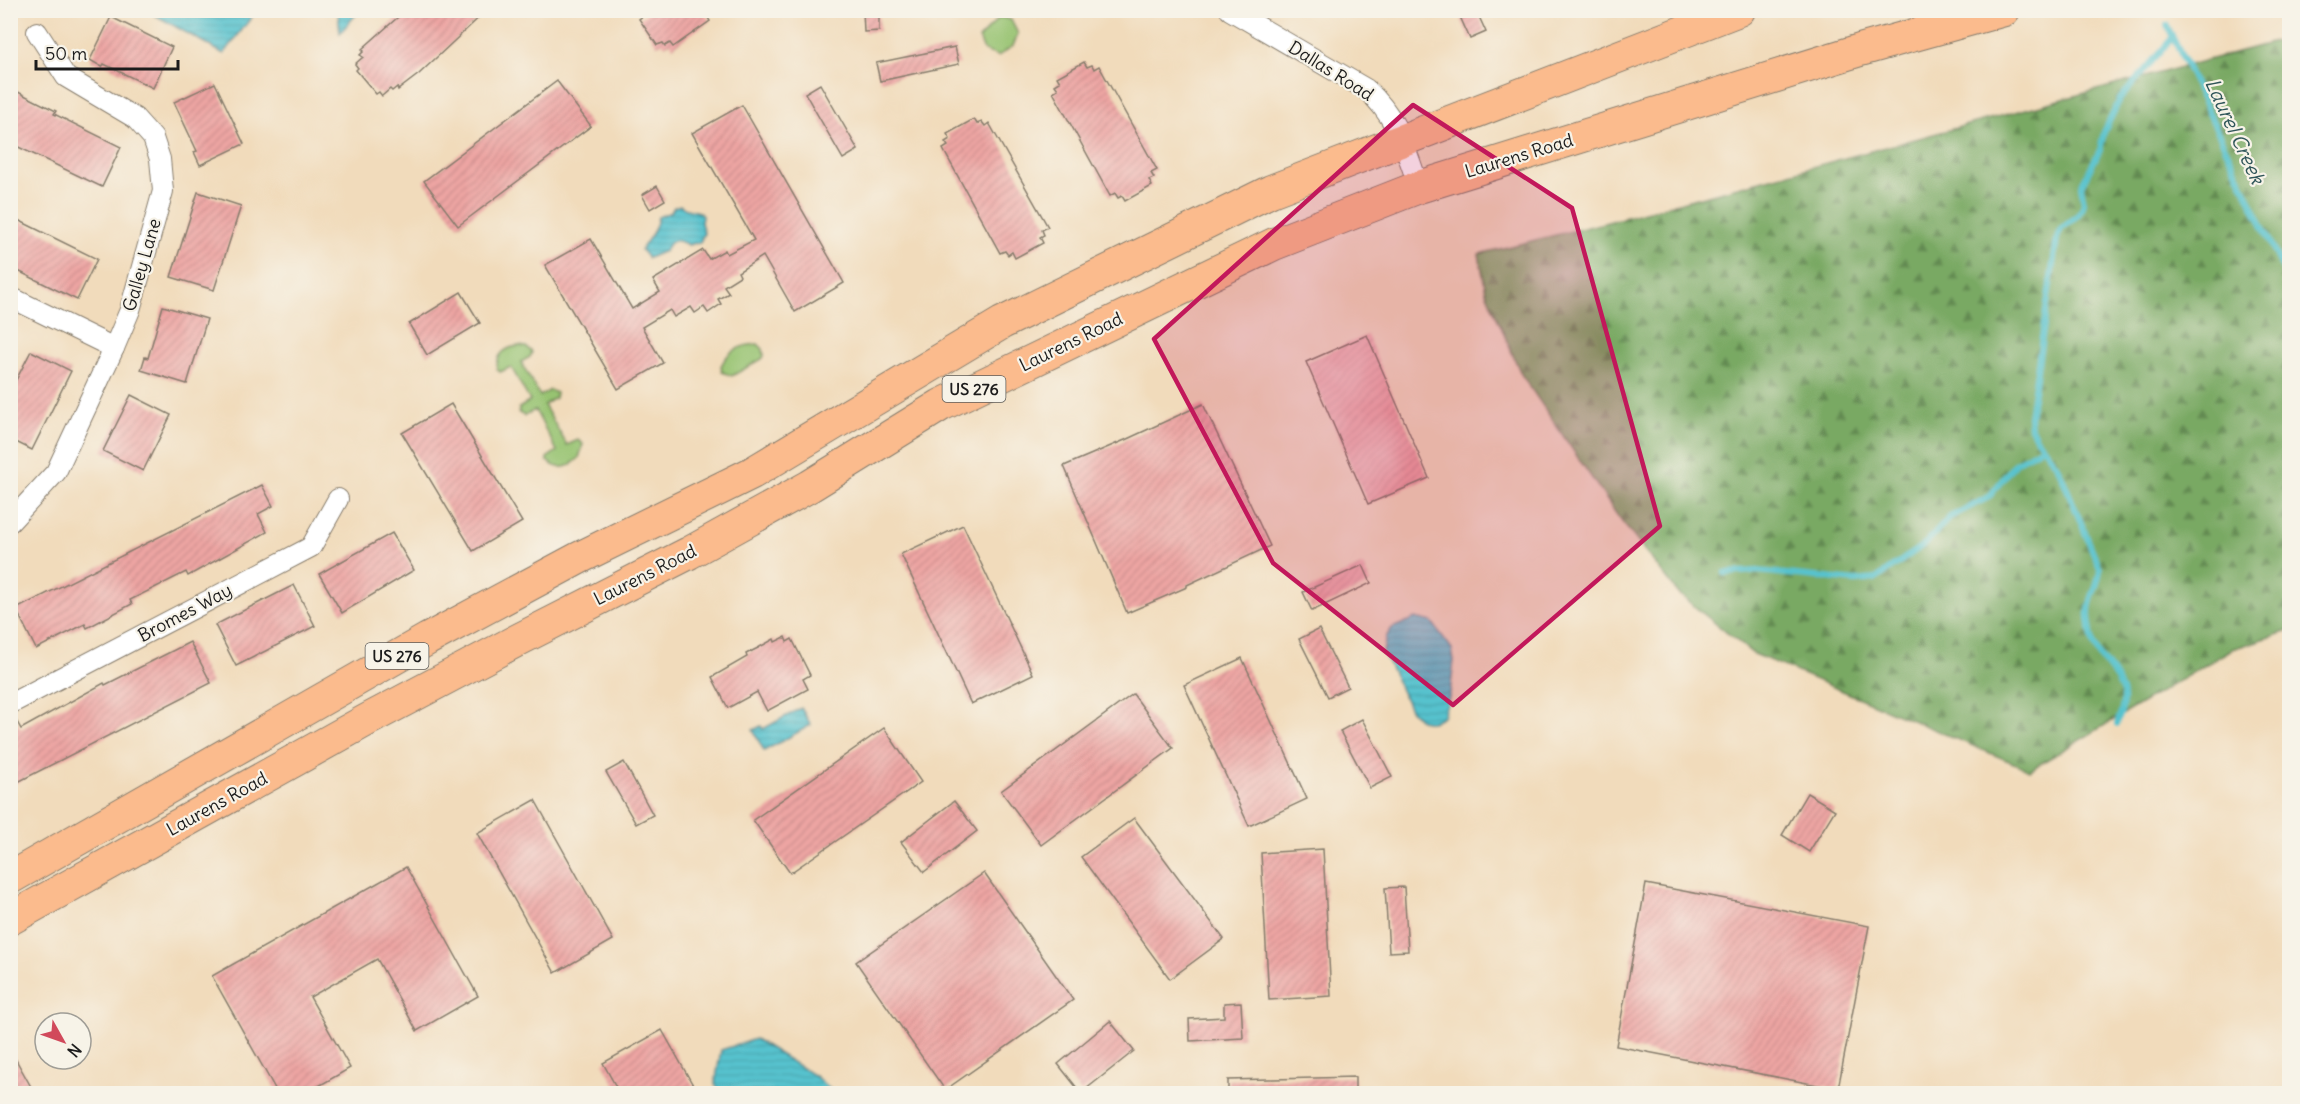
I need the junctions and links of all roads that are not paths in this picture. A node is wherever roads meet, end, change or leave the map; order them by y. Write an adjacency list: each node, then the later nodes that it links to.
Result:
1 (1230, 10): 5 (street, Dallas Road)
2 (1739, 10): 5 (main road, US 276)
3 (2004, 10): 6 (main road, Laurens Road / US 276)
4 (37, 32): 8 (street, Galley Lane)
5 (1401, 139): 6 (street, Dallas Road); 9 (main road, US 276)
6 (1419, 187): 10 (main road, Laurens Road / US 276)
7 (10, 297): 8 (street)
8 (114, 348): 12 (street, Galley Lane)
9 (792, 450): 10 (main road); 13 (main road, US 276)
10 (810, 486): 15 (main road, Laurens Road / US 276)
11 (338, 499): 14 (street, Bromes Way)
12 (10, 522)
13 (344, 686): 15 (main road); 16 (main road, US 276)
14 (12, 699)
15 (367, 720): 17 (main road, Laurens Road / US 276)
16 (10, 878)
17 (10, 919)

